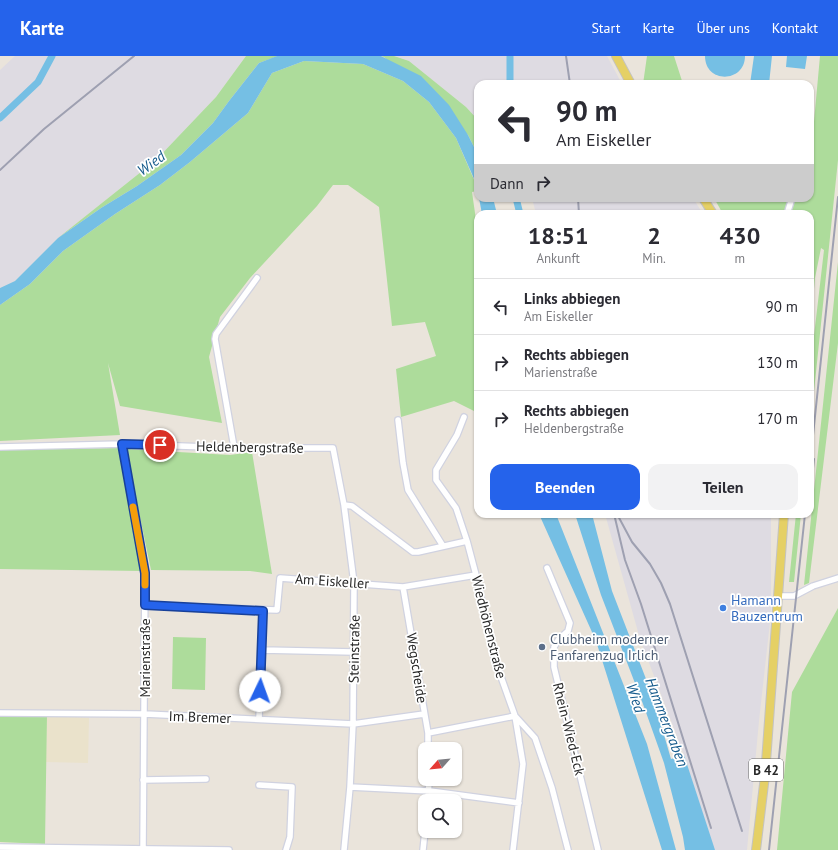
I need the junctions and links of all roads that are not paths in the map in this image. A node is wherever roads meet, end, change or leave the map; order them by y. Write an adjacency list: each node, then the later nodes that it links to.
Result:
1 (616, 56): 2 (main road)
2 (629, 80)
3 (257, 278): 8 (street)
4 (464, 417): 12 (street, Wiedhöhenstraße)
5 (398, 420): 13 (street)
6 (122, 444): 7 (street, Heldenbergstraße); 8 (street, Heldenbergstraße); 20 (street, Marienstraße)
7 (0, 447)
8 (234, 448): 9 (street, Heldenbergstraße)
9 (333, 448): 10 (street, Steinstraße)
10 (344, 505): 13 (street); 17 (street, Steinstraße)
11 (784, 518): 19 (main road, B 42)
12 (467, 541): 13 (street); 15 (street, Wiedhöhenstraße)
13 (443, 546)
14 (547, 568): 49 (street, Rhein-Wied-Eck)
15 (476, 575): 18 (street, Am Eiskeller); 27 (street, Wiedhöhenstraße)
16 (838, 578): 19 (street)
17 (354, 583): 18 (street, Am Eiskeller); 21 (street, Am Eiskeller); 23 (street, Steinstraße)
18 (403, 587): 26 (street, Wegscheide)
19 (778, 596): 50 (main road, B 42)
20 (145, 605): 21 (street, Am Eiskeller); 25 (street, Marienstraße)
21 (263, 611): 22 (street)
22 (262, 650): 23 (street); 28 (street)
23 (354, 652): 29 (street, Steinstraße)
24 (0, 713): 25 (street, Im Bremer)
25 (145, 714): 28 (street, Im Bremer); 33 (street, Marienstraße)
26 (424, 714): 29 (street, Im Bremer); 30 (street, Wegscheide)
27 (516, 716): 30 (street); 39 (street, Wiedhöhenstraße); 48 (street)
28 (259, 719): 29 (street, Im Bremer)
29 (353, 724): 36 (street, Steinstraße)
30 (428, 733): 31 (street, Wegscheide)
31 (428, 742)
32 (206, 779): 33 (street)
33 (143, 780): 42 (street, Marienstraße)
34 (259, 785): 44 (street)
35 (430, 786): 37 (street)
36 (350, 787): 37 (street); 45 (street, Steinstraße)
37 (430, 791): 38 (street); 39 (street)
38 (429, 794)
39 (519, 803): 47 (street, Wiedhöhenstraße)
40 (424, 838): 46 (street)
41 (0, 847): 42 (street)
42 (143, 850): 43 (street)
43 (229, 850)
44 (286, 850)
45 (344, 850)
46 (423, 850)
47 (513, 850)
48 (568, 850)
49 (598, 850)
50 (756, 850)

